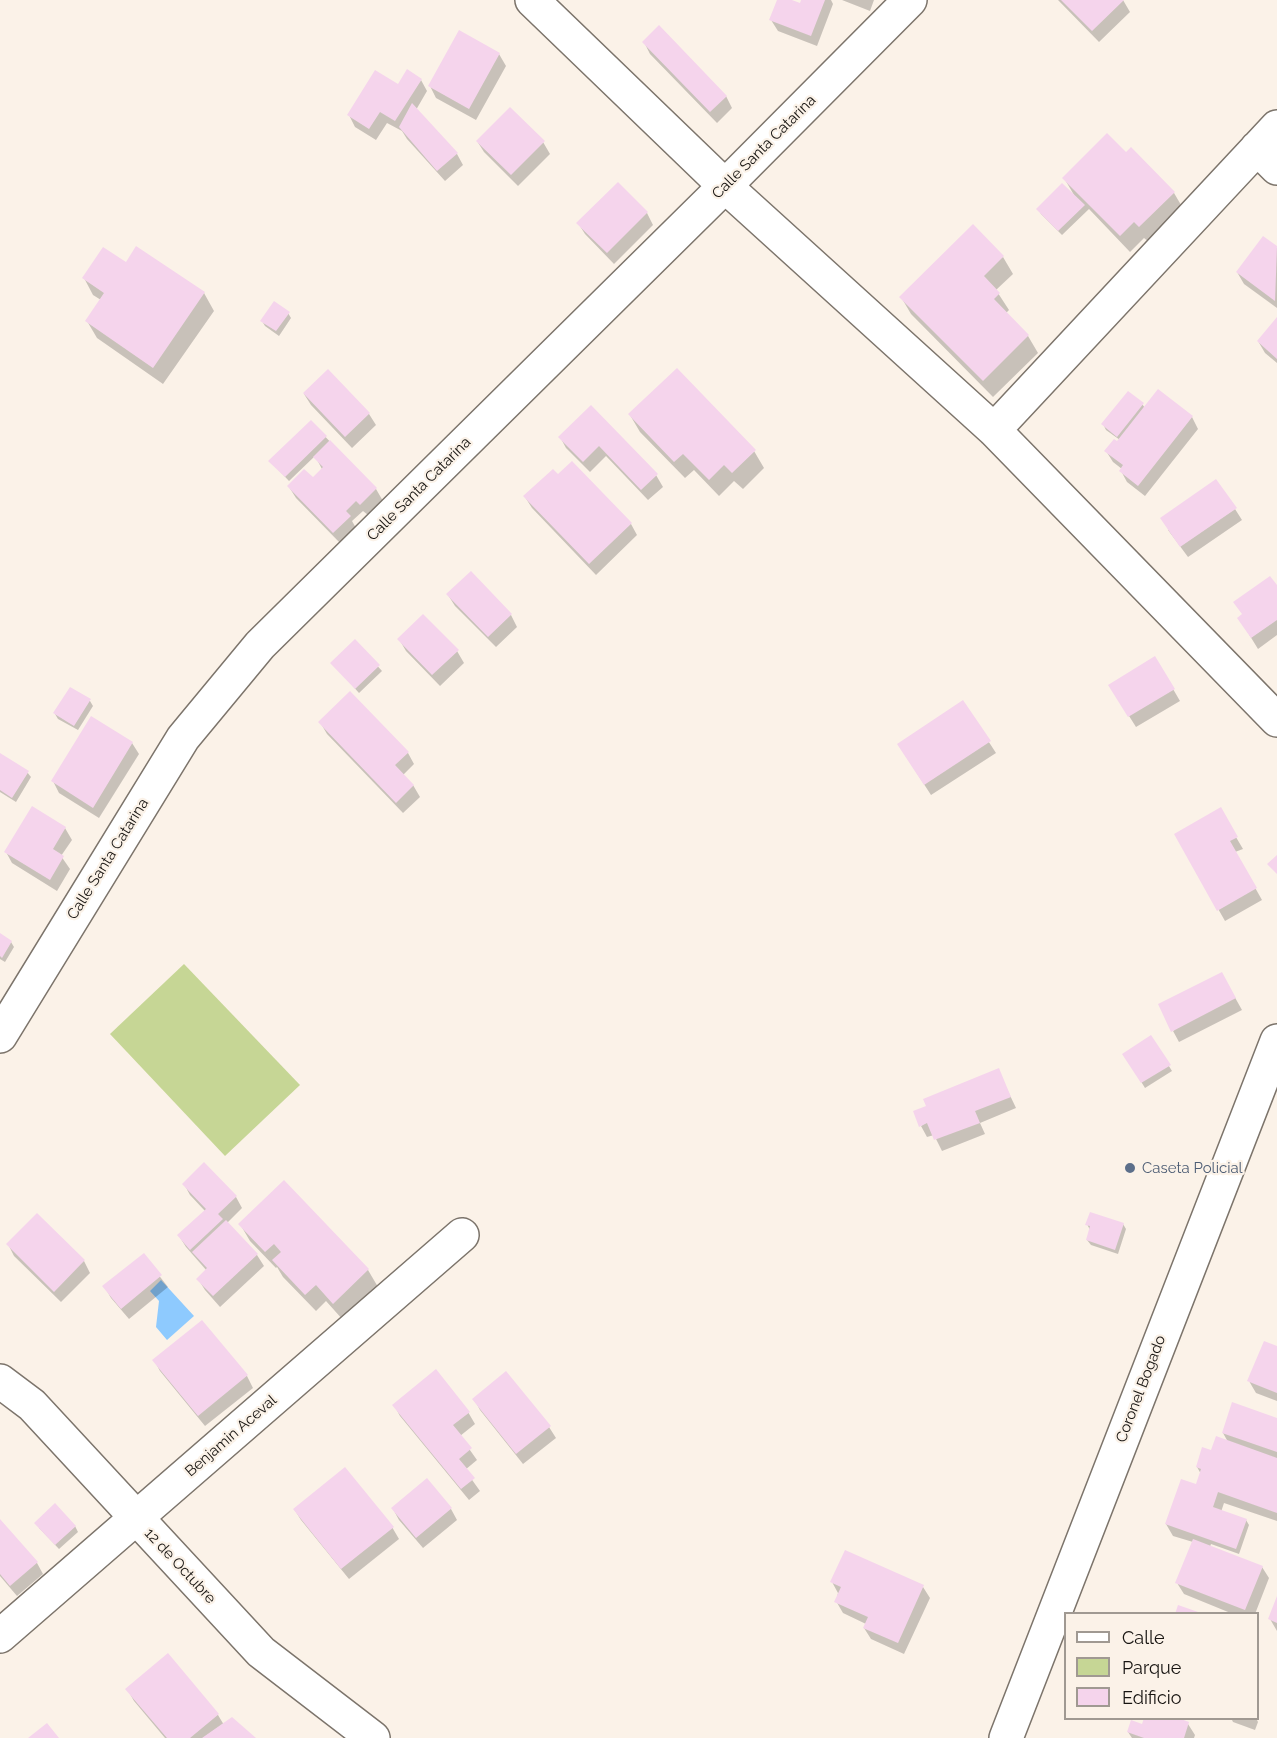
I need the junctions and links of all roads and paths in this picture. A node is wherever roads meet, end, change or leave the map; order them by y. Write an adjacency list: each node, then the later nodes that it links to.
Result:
1 (532, 0): 4 (street)
2 (910, 0): 4 (street, Calle Santa Catarina)
3 (1270, 148): 5 (street)
4 (725, 186): 5 (street); 7 (street, Calle Santa Catarina)
5 (994, 430): 6 (street)
6 (1277, 720)
7 (0, 1036)
8 (1277, 1041): 14 (street, Coronel Bogado)
9 (462, 1235): 11 (street, Benjamin Aceval)
10 (0, 1381): 11 (street, 12 de Octubre)
11 (136, 1518): 12 (street, Benjamin Aceval); 13 (street, 12 de Octubre)
12 (0, 1636)
13 (373, 1738)
14 (1006, 1738)

